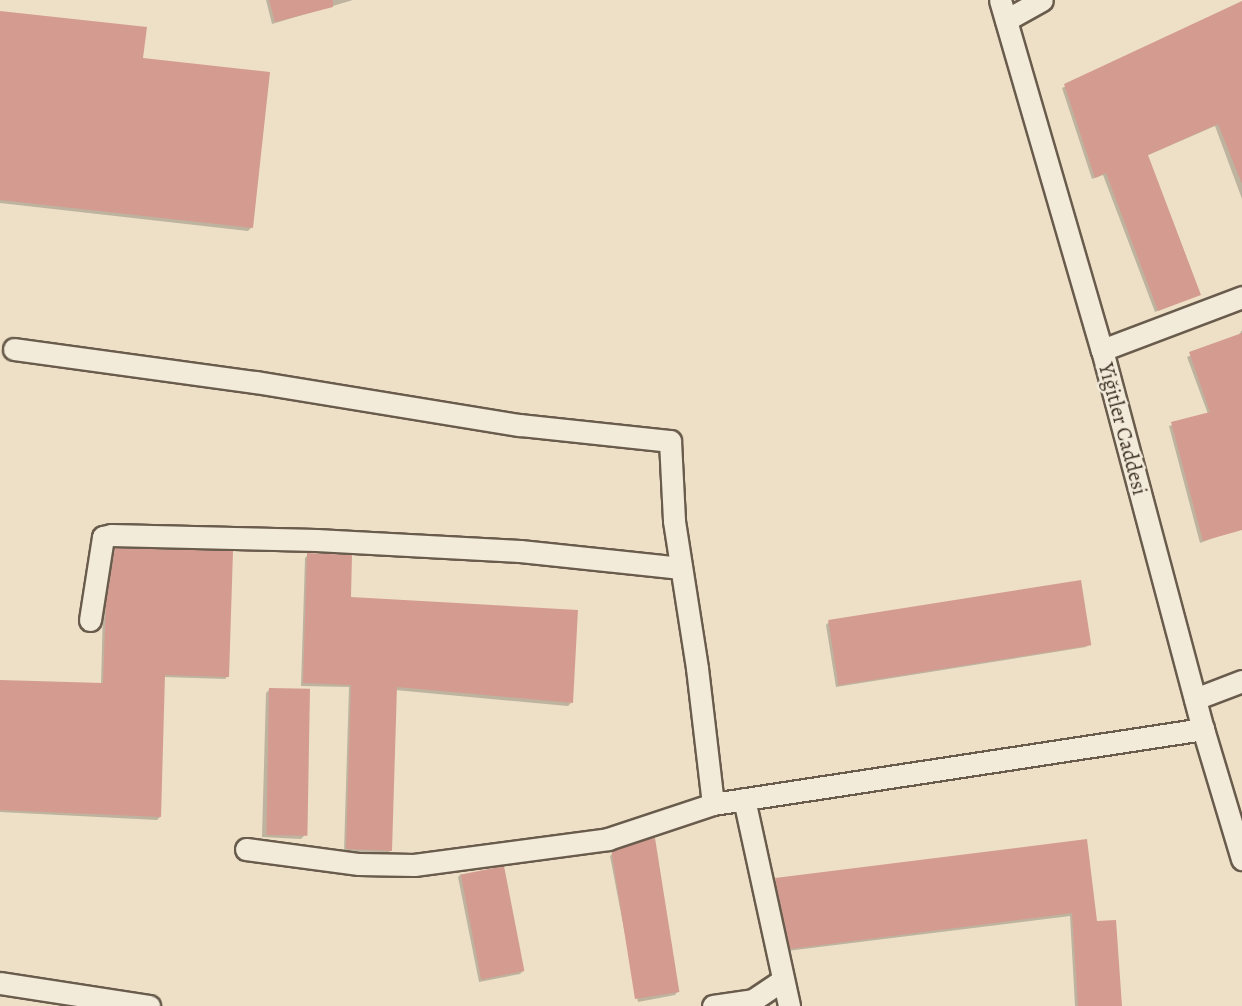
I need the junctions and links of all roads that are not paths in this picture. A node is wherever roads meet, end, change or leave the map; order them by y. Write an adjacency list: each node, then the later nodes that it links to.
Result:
1 (1042, 0): 2 (street)
2 (1003, 10): 5 (street, Yiğitler Caddesi)
3 (1242, 297): 5 (street)
4 (14, 349): 6 (street)
5 (1102, 349): 9 (street, Yiğitler Caddesi)
6 (681, 568): 7 (street); 12 (street)
7 (90, 620)
8 (1242, 681): 9 (street)
9 (1195, 699): 10 (street, Yiğitler Caddesi)
10 (1203, 729): 11 (street); 14 (street, Yiğitler Caddesi)
11 (744, 799): 12 (street); 15 (street)
12 (713, 804): 13 (street)
13 (246, 849)
14 (1242, 859)
15 (783, 981): 18 (street); 19 (street)
16 (0, 983): 17 (street)
17 (149, 1006)
18 (713, 1006)
19 (789, 1006)

